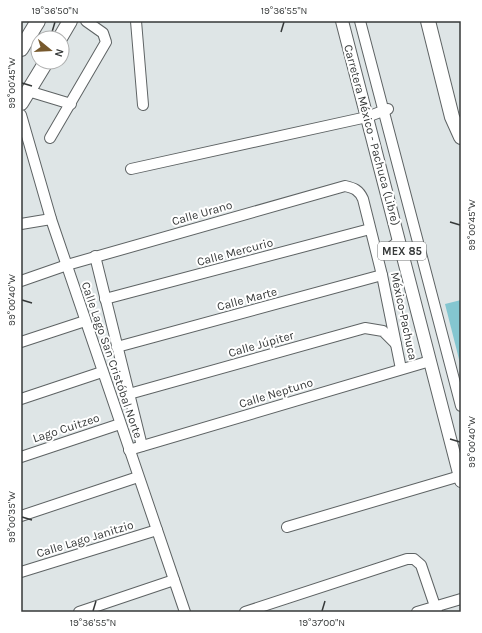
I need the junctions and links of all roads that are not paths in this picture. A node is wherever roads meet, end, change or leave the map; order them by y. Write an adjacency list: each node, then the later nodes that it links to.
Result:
1 (38, 21): 9 (highway)
2 (70, 21): 8 (highway)
3 (86, 21): 12 (street)
4 (136, 21): 13 (street)
5 (342, 21): 16 (main road, Carretera México - Pachuca (Libre) / MEX 85)
6 (360, 21): 14 (street)
7 (428, 21): 17 (highway)
8 (65, 30)
9 (21, 49)
10 (41, 70): 11 (highway)
11 (25, 97): 12 (street)
12 (71, 104): 18 (street)
13 (143, 105)
14 (385, 110): 16 (street); 40 (street)
15 (21, 115): 21 (street, Calle Lago San Cristóbal Norte)
16 (367, 117): 19 (street); 24 (main road, Carretera México - Pachuca (Libre) / MEX 85)
17 (461, 137)
18 (50, 138)
19 (131, 169)
20 (345, 186): 23 (street, México-Pachuca); 25 (street, Calle Urano)
21 (51, 219): 22 (street); 27 (street, Calle Lago San Cristóbal Norte)
22 (21, 224)
23 (370, 229): 26 (street, México-Pachuca); 30 (street, Calle Mercurio)
24 (399, 241): 26 (street); 35 (main road, Carretera México - Pachuca (Libre) / MEX 85)
25 (95, 256): 27 (street, Calle Urano); 30 (street, Calle Lago San Cristóbal Norte)
26 (378, 257): 28 (street, México-Pachuca)
27 (67, 265): 29 (street, Calle Urano); 31 (street, Calle Lago San Cristóbal Norte)
28 (382, 275): 33 (street, México-Pachuca); 34 (street, Calle Marte)
29 (21, 281)
30 (105, 300): 34 (street, Calle Lago San Cristóbal Norte)
31 (86, 321): 32 (street); 37 (street, Calle Lago San Cristóbal Norte)
32 (21, 342)
33 (396, 344): 36 (street, México-Pachuca); 38 (street, Calle Júpiter)
34 (118, 347): 38 (street, Calle Lago San Cristóbal Norte)
35 (430, 361): 36 (street, Calle Neptuno); 46 (main road, Carretera México - Pachuca (Libre) / MEX 85)
36 (401, 369): 42 (street, Calle Neptuno)
37 (102, 372): 39 (street); 41 (street, Calle Lago San Cristóbal Norte)
38 (129, 394): 42 (street, Calle Lago San Cristóbal Norte)
39 (21, 399)
40 (461, 406)
41 (120, 424): 43 (street, Calle Lago San Cristóbal Norte); 44 (street, Lago Cuitzeo)
42 (142, 446): 43 (street, Calle Neptuno)
43 (129, 450): 45 (street, Calle Lago San Cristóbal Norte)
44 (21, 457)
45 (138, 477): 47 (street); 49 (street, Calle Lago San Cristóbal Norte)
46 (460, 479): 48 (street)
47 (21, 516)
48 (287, 527)
49 (157, 530): 50 (street, Calle Lago Janitzio); 51 (street, Calle Lago San Cristóbal Norte)
50 (21, 572)
51 (174, 580): 54 (street); 55 (street, Calle Lago San Cristóbal Norte)
52 (461, 599): 53 (street)
53 (436, 609): 56 (street); 57 (street)
54 (79, 612)
55 (185, 612)
56 (245, 612)
57 (417, 612)

